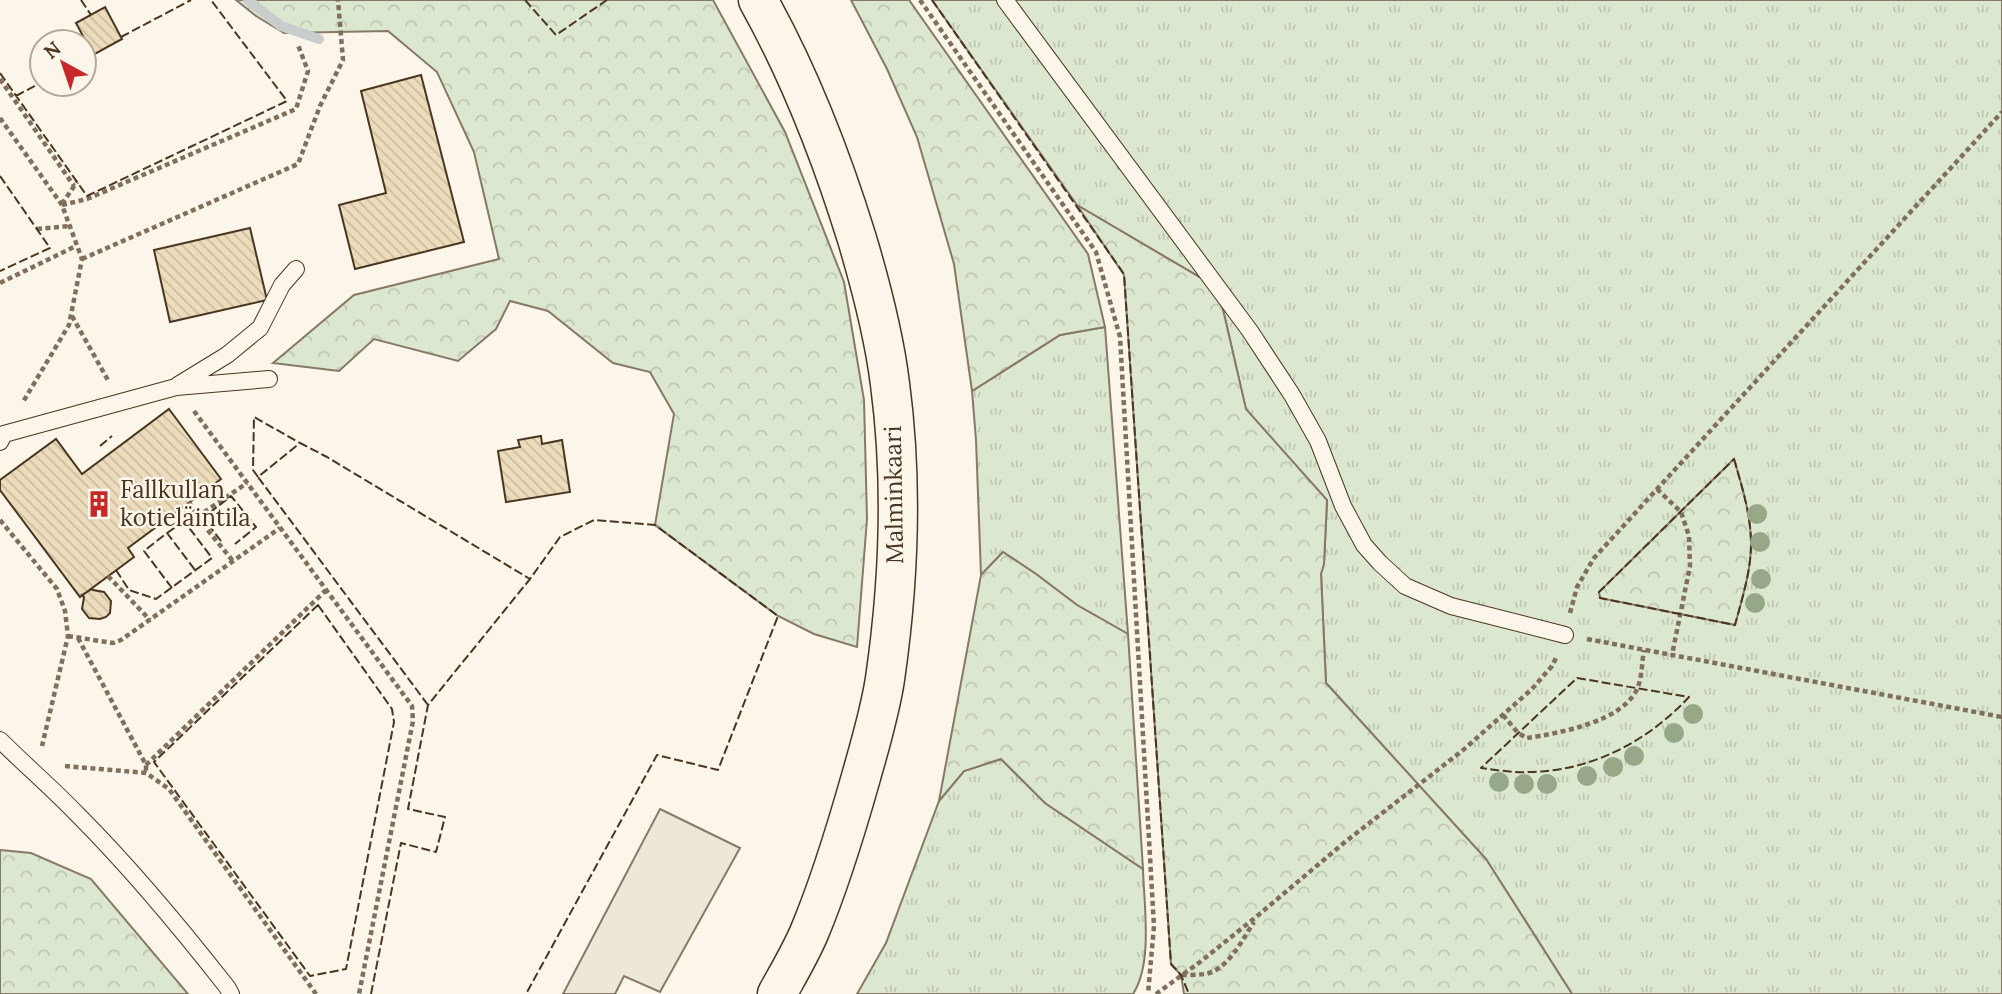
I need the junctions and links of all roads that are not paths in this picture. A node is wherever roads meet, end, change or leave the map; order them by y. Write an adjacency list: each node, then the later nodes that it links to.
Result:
1 (758, 0): 10 (main road, Malminkaari)
2 (1006, 0): 7 (lane)
3 (296, 269): 5 (lane)
4 (269, 379): 5 (lane)
5 (176, 387): 6 (lane)
6 (2, 438)
7 (1565, 635)
8 (0, 740): 9 (lane)
9 (231, 994)
10 (777, 994)

